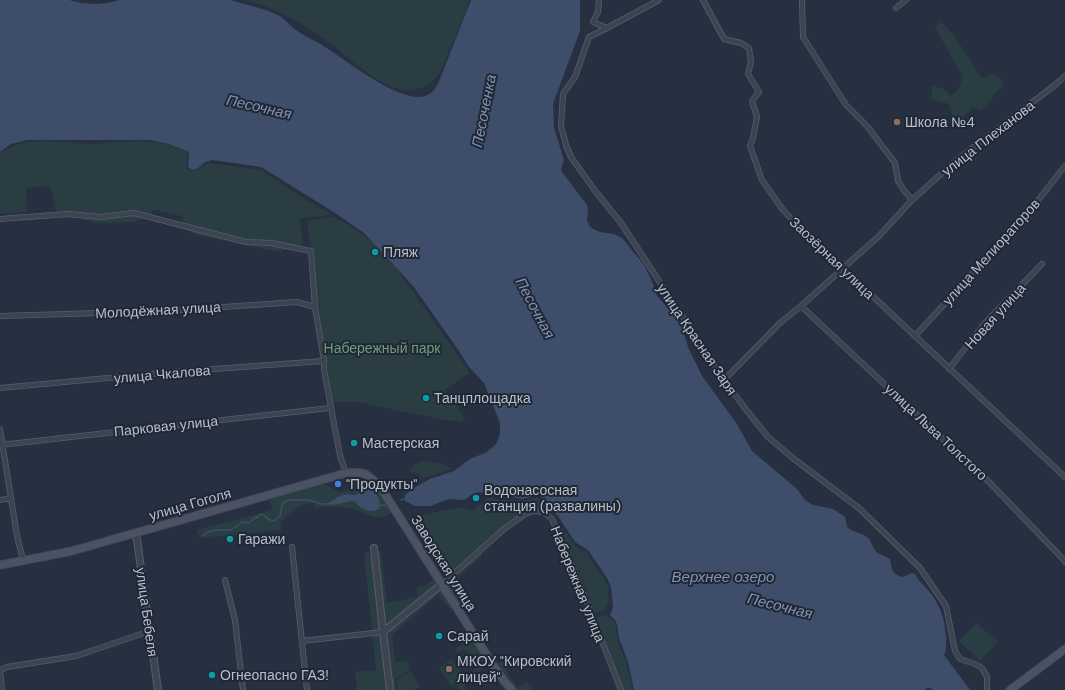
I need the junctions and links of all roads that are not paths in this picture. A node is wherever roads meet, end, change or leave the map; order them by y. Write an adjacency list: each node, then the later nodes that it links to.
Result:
1 (599, 0): 7 (street)
2 (659, 0): 7 (street, улица Красная Заря)
3 (703, 0): 13 (street, Заозёрная улица)
4 (802, 0): 10 (street)
5 (906, 0): 6 (street)
6 (896, 8)
7 (607, 28): 20 (street, улица Красная Заря)
8 (1065, 76): 10 (street, улица Плеханова)
9 (1065, 166): 17 (street, улица Мелиораторов)
10 (912, 200): 13 (street, улица Плеханова)
11 (0, 219): 15 (street)
12 (1042, 264): 19 (street, Новая улица)
13 (842, 269): 14 (street, улица Плеханова); 17 (street, Заозёрная улица)
14 (801, 306): 20 (street, улица Плеханова); 34 (street, улица Льва Толстого)
15 (316, 307): 16 (street, Молодёжная улица); 18 (street)
16 (0, 316)
17 (915, 336): 19 (street, Заозёрная улица)
18 (324, 361): 21 (street, улица Чкалова); 22 (street)
19 (949, 369): 26 (street, Заозёрная улица)
20 (724, 380): 50 (street, улица Красная Заря)
21 (0, 388)
22 (330, 408): 24 (street, Парковая улица); 25 (street)
23 (0, 429): 24 (street)
24 (1, 444): 28 (street)
25 (346, 474): 27 (main road, улица Гоголя); 30 (main road, улица Гоголя)
26 (1065, 477)
27 (381, 488): 37 (main road, Заводская улица)
28 (11, 498): 29 (street); 33 (street)
29 (0, 500)
30 (136, 533): 33 (main road, улица Гоголя); 38 (street, улица Бебеля)
31 (292, 547): 40 (street)
32 (374, 548): 39 (street)
33 (23, 560): 35 (main road, улица Гоголя)
34 (1065, 562)
35 (0, 565)
36 (225, 580): 45 (street)
37 (442, 584): 39 (street); 48 (main road, Заводская улица); 49 (street, Набережная улица)
38 (150, 631): 42 (street); 44 (street, улица Бебеля)
39 (383, 632): 40 (street); 47 (street)
40 (302, 641): 46 (street)
41 (1065, 649): 51 (main road)
42 (0, 670): 43 (street)
43 (2, 690)
44 (158, 690)
45 (244, 690)
46 (307, 690)
47 (390, 690)
48 (512, 690)
49 (621, 690)
50 (987, 690)
51 (1010, 690)

